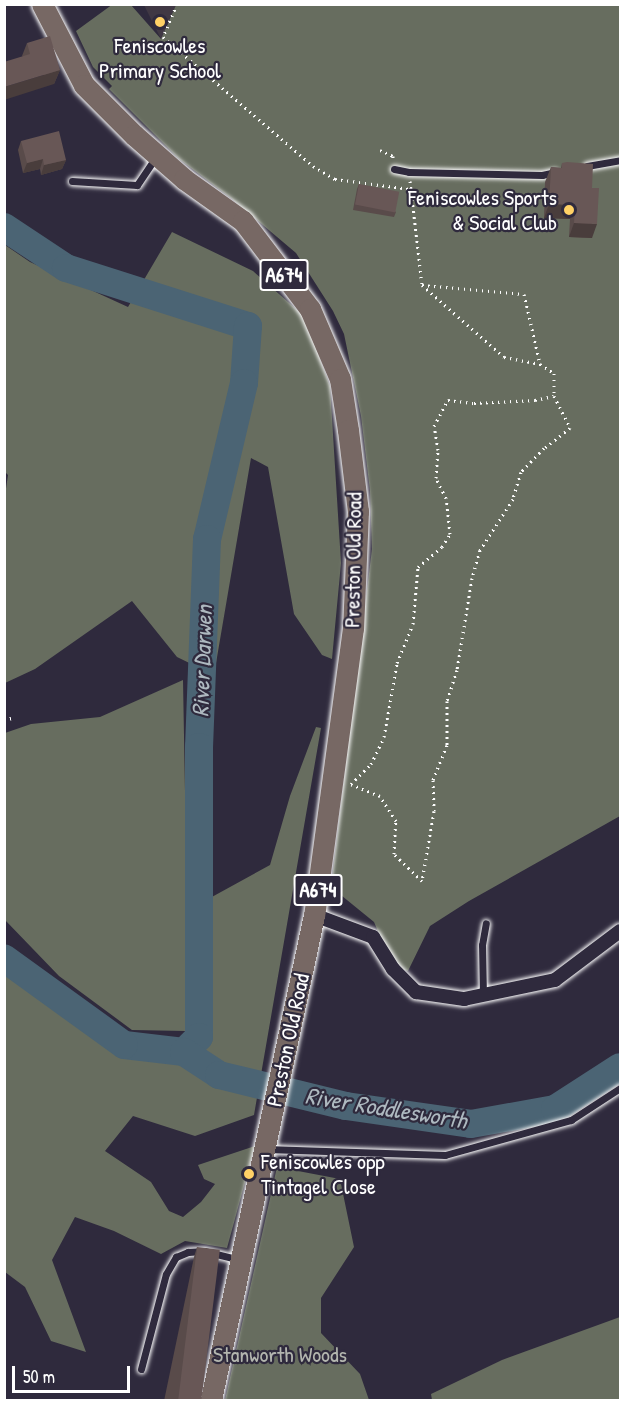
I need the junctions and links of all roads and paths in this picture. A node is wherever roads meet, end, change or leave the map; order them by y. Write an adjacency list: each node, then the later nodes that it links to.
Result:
1 (42, 4): 4 (main road, Preston Old Road / A674)
2 (177, 4): 11 (path)
3 (380, 150): 7 (path)
4 (157, 155): 10 (lane); 17 (main road, Preston Old Road / A674)
5 (621, 160): 6 (lane)
6 (576, 168)
7 (393, 169): 8 (lane)
8 (409, 171): 9 (lane); 11 (path)
9 (564, 171)
10 (72, 181)
11 (411, 189): 12 (path)
12 (422, 285): 13 (path); 13 (path)
13 (540, 364): 14 (path)
14 (554, 396): 14 (path)
15 (12, 718): 16 (path)
16 (4, 720)
17 (314, 915): 20 (street); 22 (main road, Preston Old Road / A674)
18 (486, 923): 20 (lane)
19 (621, 931): 20 (street)
20 (483, 996)
21 (621, 1088): 22 (lane)
22 (266, 1149): 23 (main road, A674)
23 (243, 1260): 24 (lane); 25 (main road, A674)
24 (141, 1369)
25 (211, 1401)

